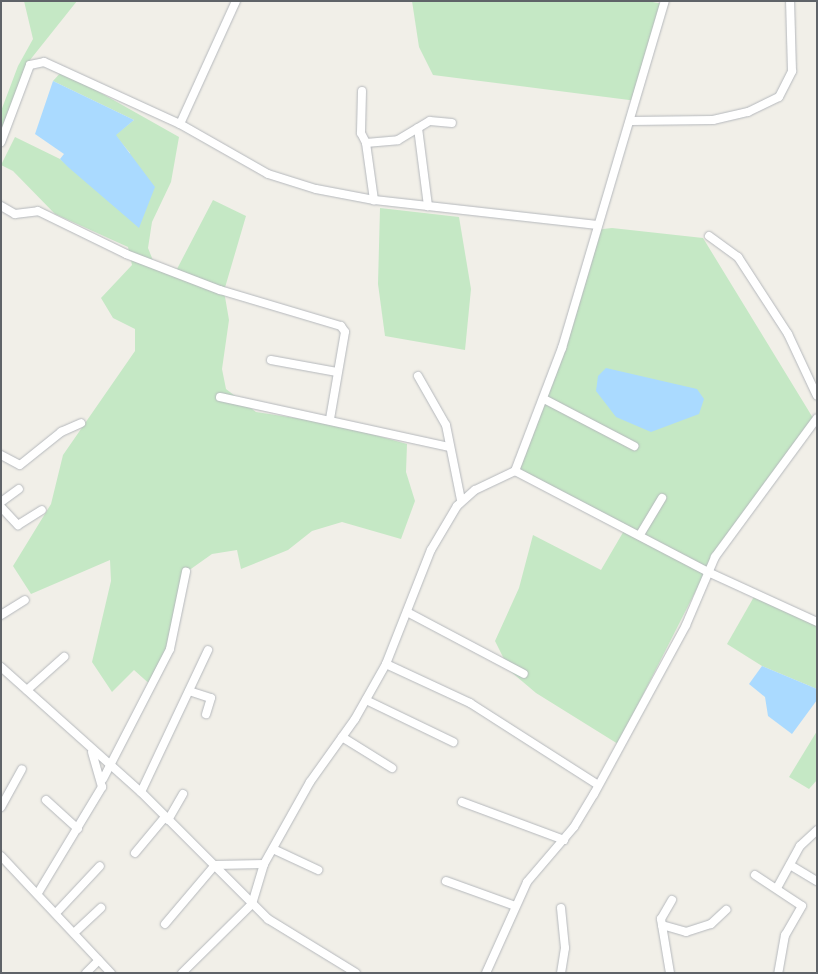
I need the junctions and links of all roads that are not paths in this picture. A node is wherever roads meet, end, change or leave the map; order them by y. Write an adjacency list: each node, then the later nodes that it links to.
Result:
1 (236, 1): 7 (street)
2 (665, 1): 5 (street)
3 (790, 1): 5 (street)
4 (362, 91): 10 (street)
5 (631, 121): 14 (street)
6 (452, 123): 8 (street)
7 (180, 124): 9 (street); 11 (street)
8 (418, 128): 10 (street); 13 (street)
9 (1, 142)
10 (366, 143): 11 (street)
11 (374, 200): 13 (street)
12 (1, 206): 17 (street)
13 (428, 206): 14 (street)
14 (596, 225): 21 (street)
15 (709, 236): 19 (street)
16 (271, 360): 17 (street)
17 (337, 372): 23 (street)
18 (418, 376): 26 (street)
19 (817, 396)
20 (220, 397): 23 (street)
21 (544, 399): 25 (street); 28 (street)
22 (817, 418): 37 (street)
23 (330, 419): 26 (street)
24 (81, 423): 27 (street)
25 (634, 446)
26 (449, 447): 31 (street)
27 (1, 455)
28 (515, 471): 31 (street); 35 (street)
29 (19, 489): 32 (street)
30 (662, 498): 35 (street)
31 (461, 500): 39 (street)
32 (1, 502)
33 (1, 507): 34 (street)
34 (42, 510)
35 (641, 533): 37 (street)
36 (186, 572): 54 (street)
37 (708, 572): 41 (street); 58 (street)
38 (25, 600): 40 (street)
39 (407, 612): 44 (street); 46 (street)
40 (1, 615)
41 (817, 622)
42 (208, 650): 48 (street)
43 (64, 657): 47 (street)
44 (386, 664): 49 (street); 58 (street)
45 (1, 667): 47 (street)
46 (524, 674)
47 (27, 690): 53 (street)
48 (189, 691): 50 (street); 59 (street)
49 (366, 700): 51 (street); 52 (street)
50 (206, 714)
51 (342, 737): 55 (street); 68 (street)
52 (453, 742)
53 (92, 752): 54 (street); 57 (street)
54 (112, 765): 57 (street); 59 (street)
55 (392, 768)
56 (22, 769): 63 (street)
57 (103, 779): 65 (street)
58 (598, 785): 67 (street)
59 (141, 792): 64 (street)
60 (183, 794): 64 (street)
61 (46, 800): 65 (street)
62 (462, 802): 67 (street)
63 (1, 806)
64 (166, 818): 69 (street); 72 (street)
65 (78, 829): 80 (street)
66 (817, 830): 73 (street)
67 (564, 840): 83 (street)
68 (273, 849): 71 (street); 75 (street)
69 (135, 853)
70 (1, 856): 80 (street)
71 (264, 864): 72 (street); 82 (street)
72 (215, 865): 82 (street); 88 (street)
73 (790, 865): 77 (street); 79 (street)
74 (100, 866): 87 (street)
75 (318, 870)
76 (755, 876): 79 (street)
77 (817, 880)
78 (446, 881): 83 (street)
79 (777, 888): 99 (street)
80 (38, 893): 87 (street)
81 (672, 900): 89 (street)
82 (252, 904): 94 (street); 95 (street)
83 (515, 906): 96 (street)
84 (101, 908): 90 (street)
85 (561, 908): 97 (street)
86 (726, 910): 89 (street)
87 (56, 913): 90 (street)
88 (165, 924)
89 (662, 925): 98 (street)
90 (74, 933): 91 (street)
91 (99, 960): 92 (street); 93 (street)
92 (86, 973)
93 (112, 973)
94 (182, 973)
95 (356, 973)
96 (486, 973)
97 (561, 973)
98 (670, 973)
99 (778, 973)

